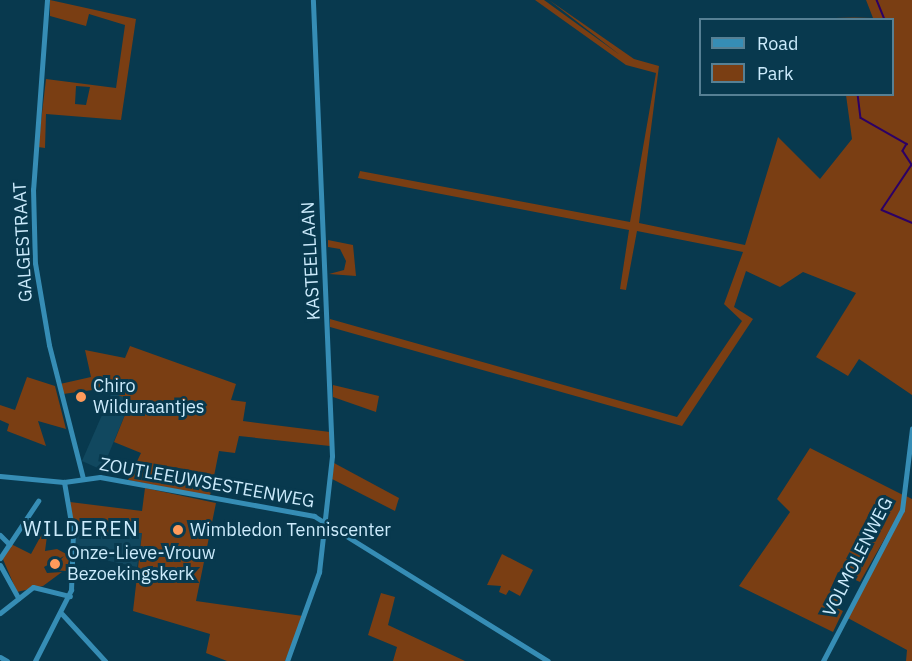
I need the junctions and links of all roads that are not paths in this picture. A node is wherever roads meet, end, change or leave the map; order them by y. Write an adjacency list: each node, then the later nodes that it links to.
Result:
1 (47, 0): 5 (street, GALGESTRAAT)
2 (313, 0): 8 (street, KASTEELLAAN)
3 (912, 429): 23 (street, VOLMOLENWEG)
4 (0, 476): 6 (street, ZOUTLEEUWSESTEENWEG)
5 (82, 478): 6 (street, ZOUTLEEUWSESTEENWEG); 8 (street, ZOUTLEEUWSESTEENWEG)
6 (64, 482): 13 (street)
7 (38, 501): 10 (street)
8 (326, 521): 21 (street, KASTEELLAAN); 22 (street, ZOUTLEEUWSESTEENWEG)
9 (0, 535): 10 (street)
10 (9, 544): 11 (street)
11 (0, 558)
12 (0, 565): 14 (street)
13 (70, 596): 14 (street); 16 (street)
14 (18, 598): 15 (street)
15 (0, 613)
16 (62, 614): 19 (street); 20 (street)
17 (0, 657): 18 (street)
18 (7, 661)
19 (35, 661)
20 (105, 661)
21 (287, 661)
22 (548, 661)
23 (823, 661)

